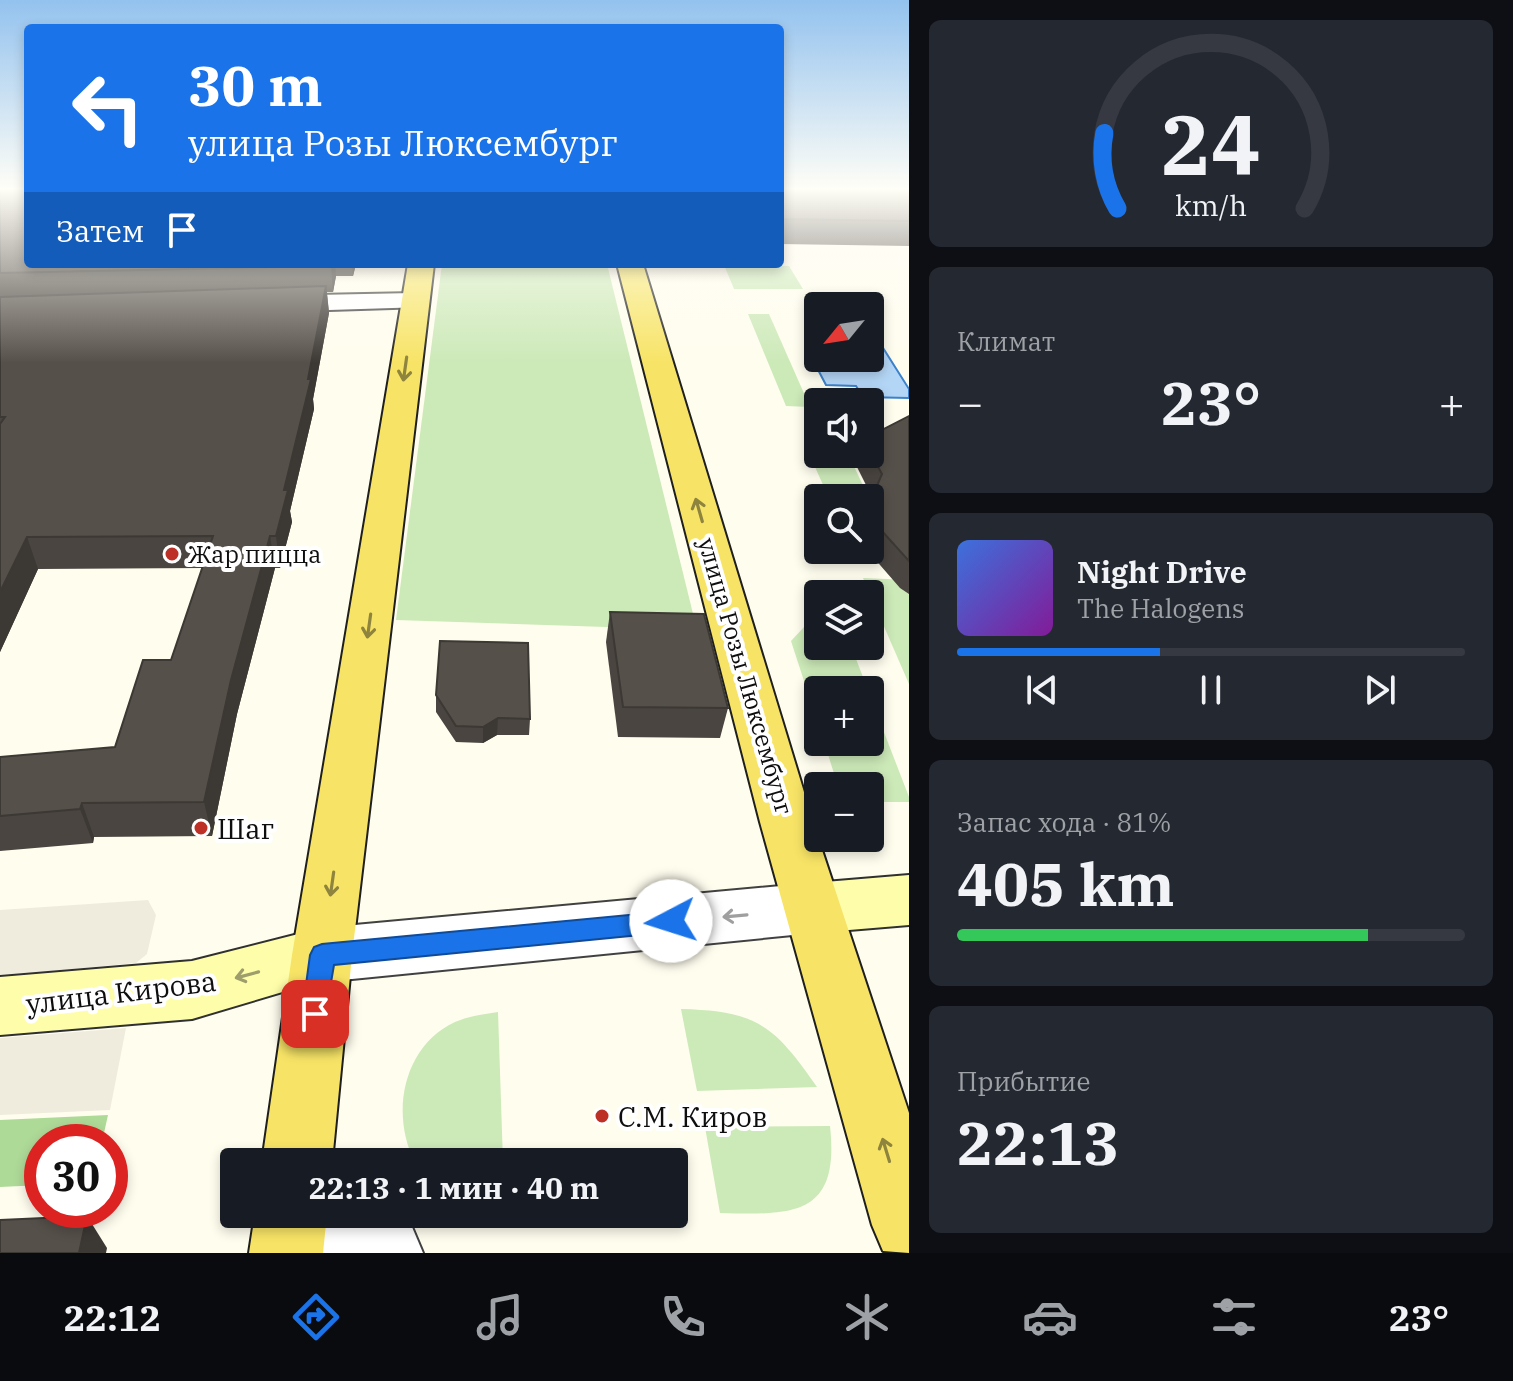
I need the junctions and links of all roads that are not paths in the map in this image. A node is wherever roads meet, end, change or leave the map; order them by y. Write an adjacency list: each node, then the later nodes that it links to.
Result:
1 (631, 268): 5 (main road, улица Розы Люксембург, one-way to 1)
2 (417, 283): 3 (street); 6 (main road, one-way to 6)
3 (237, 305)
4 (909, 900): 5 (street, улица Кирова)
5 (813, 908): 6 (street, улица Кирова, one-way to 6); 9 (main road, улица Розы Люксембург, one-way to 5)
6 (322, 955): 7 (street, улица Кирова, one-way to 7); 8 (main road)
7 (0, 1006)
8 (299, 1148)
9 (909, 1225)
10 (289, 1228): 12 (main road)
11 (343, 1228): 13 (street)
12 (286, 1253)
13 (386, 1253)

